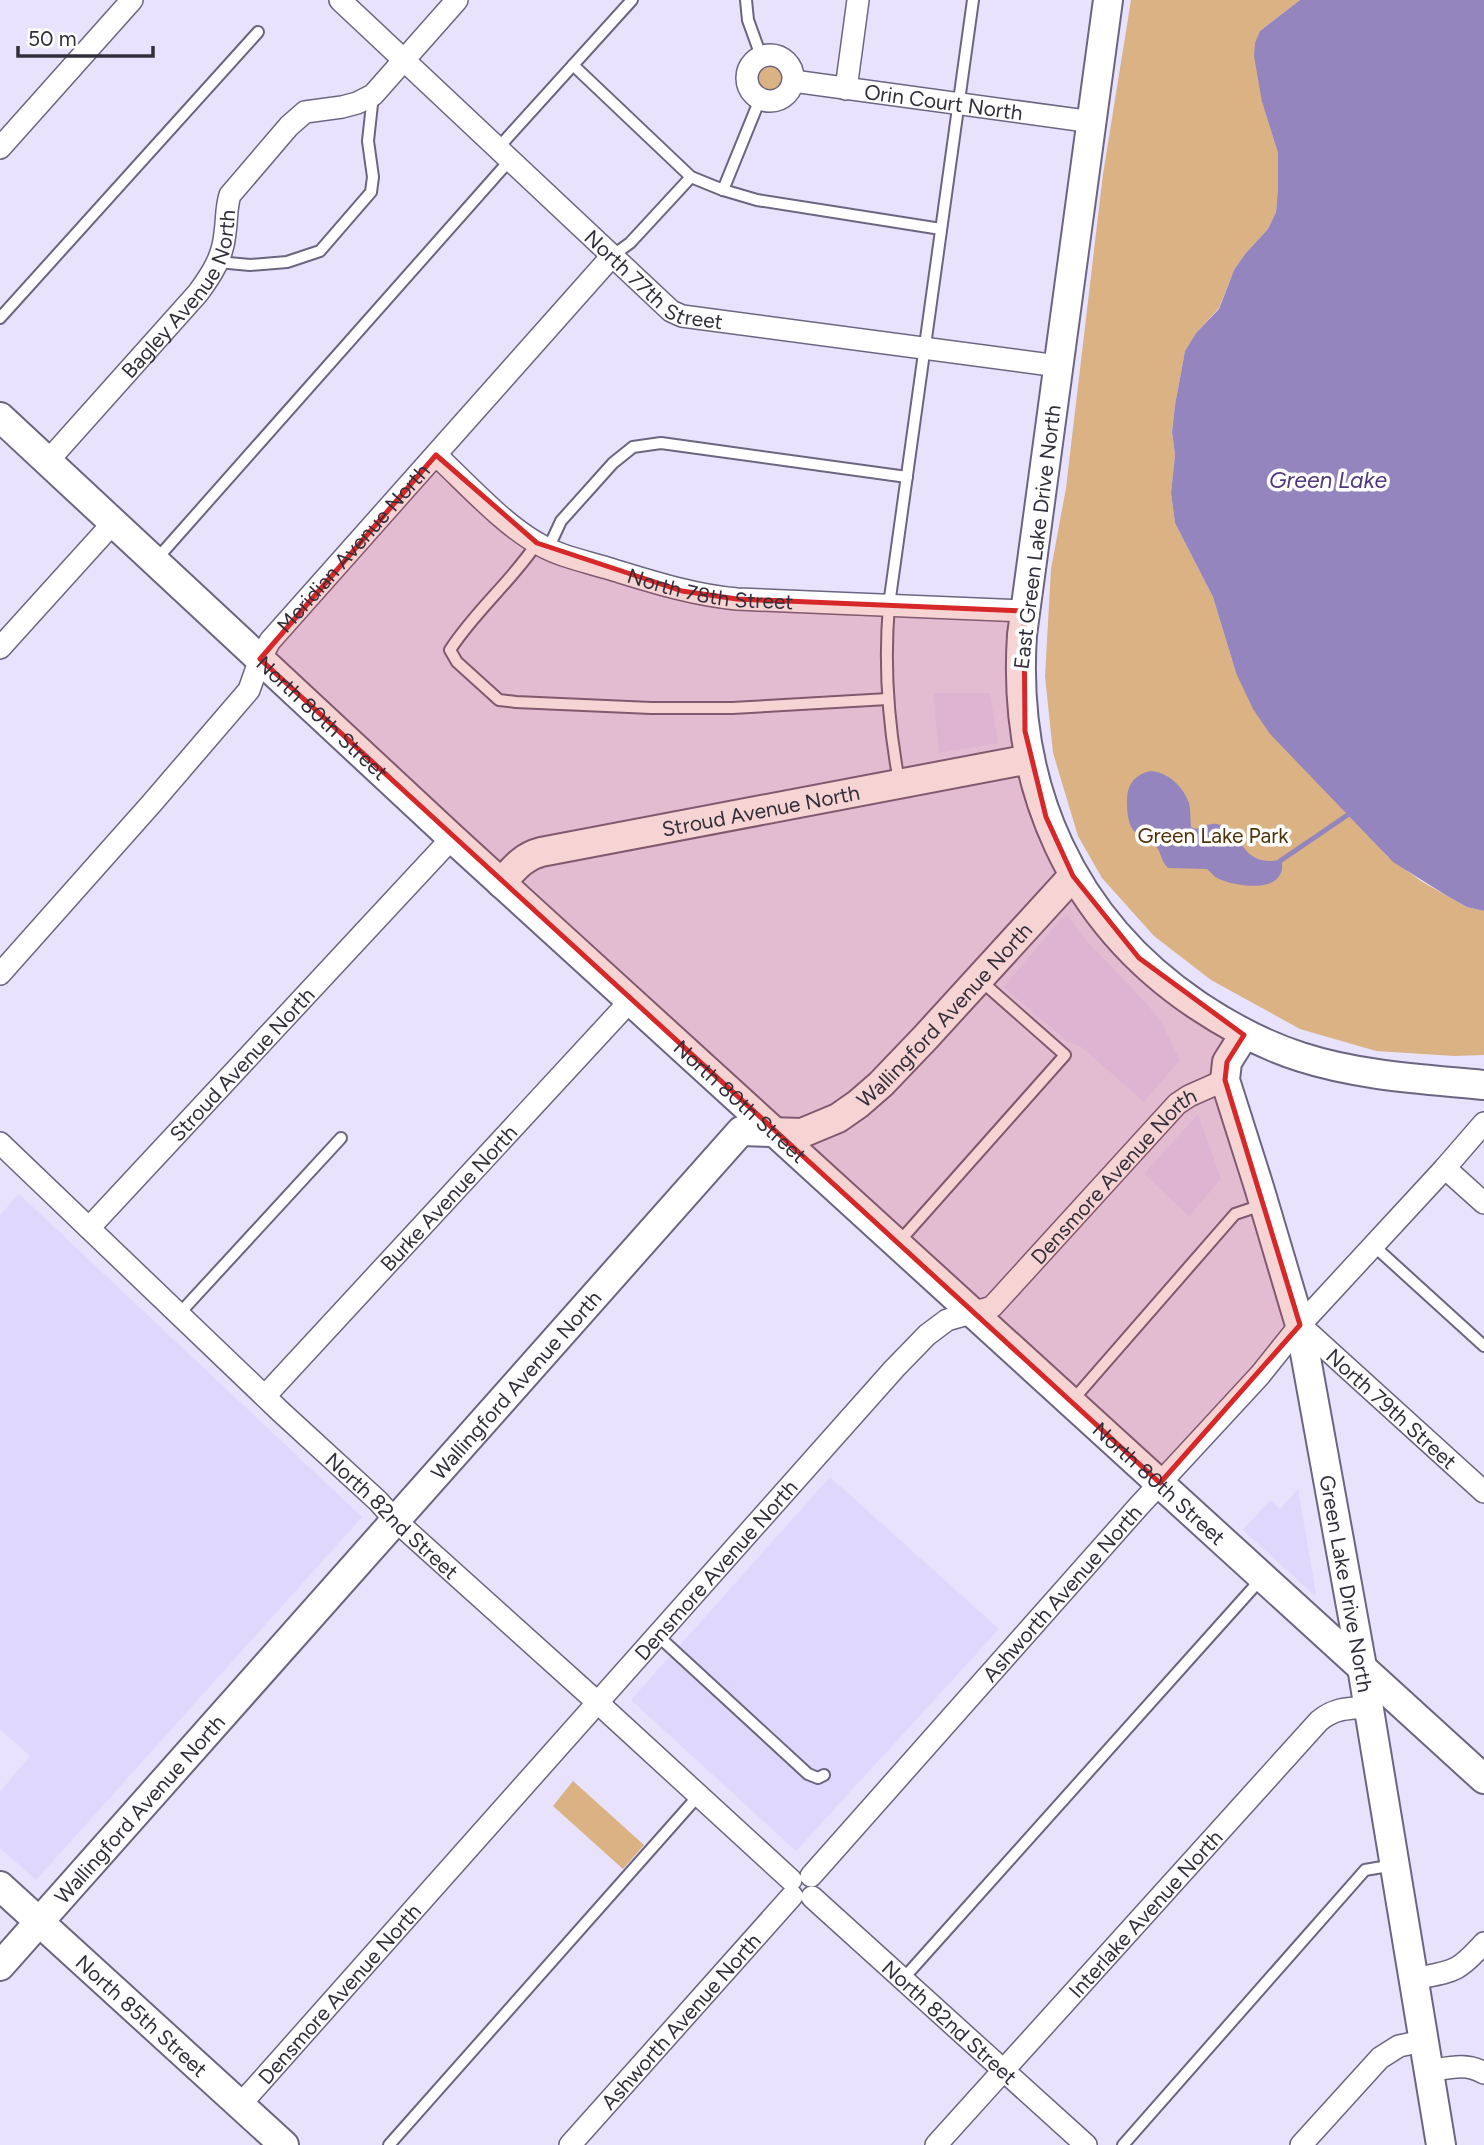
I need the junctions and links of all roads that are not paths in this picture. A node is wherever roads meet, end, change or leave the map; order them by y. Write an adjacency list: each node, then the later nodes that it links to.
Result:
1 (132, 0): 19 (street)
2 (340, 0): 11 (street, North 77th Street)
3 (457, 0): 11 (street, Bagley Avenue North)
4 (632, 0): 12 (lane)
5 (747, 0): 10 (lane)
6 (858, 0): 14 (street)
7 (973, 0): 17 (lane)
8 (1108, 0): 18 (street, East Green Lake Drive North)
9 (258, 32): 26 (lane)
10 (761, 56): 13 (street); 16 (street)
11 (405, 60): 15 (street, Bagley Avenue North); 20 (street, North 77th Street)
12 (573, 65): 20 (lane); 21 (lane)
13 (793, 81): 14 (street, Orin Court North); 16 (street)
14 (846, 89): 17 (street, Orin Court North)
15 (373, 95): 25 (street, Bagley Avenue North); 25 (lane)
16 (760, 99): 22 (lane)
17 (958, 104): 18 (street, Orin Court North); 23 (lane)
18 (1093, 122): 28 (street, East Green Lake Drive North)
19 (0, 148)
20 (504, 154): 24 (street, North 77th Street); 35 (lane)
21 (691, 177): 22 (lane); 24 (lane)
22 (723, 190): 23 (lane)
23 (941, 229): 27 (lane)
24 (612, 256): 27 (street, North 77th Street); 30 (street, Meridian Avenue North)
25 (218, 262): 31 (street, Bagley Avenue North)
26 (0, 318)
27 (924, 349): 28 (street, North 77th Street); 32 (lane)
28 (1058, 366): 37 (street, East Green Lake Drive North)
29 (0, 417): 31 (street, North 80th Street)
30 (436, 456): 34 (street, North 78th Street); 39 (street, Meridian Avenue North)
31 (47, 462): 33 (street, North 80th Street)
32 (907, 477): 34 (lane); 36 (lane)
33 (113, 523): 35 (street, North 80th Street); 38 (street)
34 (543, 546): 36 (street, North 78th Street); 40 (lane)
35 (155, 561): 39 (street, North 80th Street)
36 (889, 605): 37 (street, North 78th Street); 40 (lane)
37 (1024, 611): 41 (street, East Green Lake Drive North)
38 (0, 648)
39 (260, 659): 43 (street, North 80th Street); 46 (street, Meridian Avenue North)
40 (888, 699): 42 (lane)
41 (1030, 759): 42 (street, Stroud Avenue North); 44 (street, East Green Lake Drive North)
42 (899, 784): 45 (street, Stroud Avenue North)
43 (452, 838): 45 (street, North 80th Street); 59 (street, Stroud Avenue North)
44 (1073, 876): 47 (street, Wallingford Avenue North); 49 (street, East Green Lake Drive North)
45 (501, 883): 48 (street, North 80th Street)
46 (0, 974)
47 (979, 979): 53 (street, Wallingford Avenue North); 60 (lane)
48 (631, 1000): 53 (street, North 80th Street); 66 (street, Burke Avenue North)
49 (1244, 1035): 50 (street); 51 (street, East Green Lake Drive North)
50 (1225, 1080): 58 (street, Green Lake Drive North); 62 (street, Densmore Avenue North)
51 (1484, 1085)
52 (1484, 1123): 56 (street, Ashworth Avenue North)
53 (774, 1132): 60 (street, North 80th Street); 70 (street, Wallingford Avenue North)
54 (341, 1138): 63 (lane)
55 (0, 1143): 59 (street, North 82nd Street)
56 (1446, 1168): 57 (street); 61 (street, Ashworth Avenue North)
57 (1484, 1203)
58 (1264, 1204): 64 (street, Green Lake Drive North); 67 (lane)
59 (89, 1228): 63 (street, North 82nd Street)
60 (898, 1243): 62 (street, North 80th Street)
61 (1374, 1246): 64 (street, Ashworth Avenue North); 65 (lane)
62 (974, 1313): 67 (street, North 80th Street); 72 (street, Densmore Avenue North)
63 (179, 1314): 66 (street, North 82nd Street)
64 (1300, 1325): 68 (street, Ashworth Avenue North); 69 (street, North 79th Street); 73 (street, Green Lake Drive North)
65 (1484, 1346)
66 (265, 1396): 70 (street, North 82nd Street)
67 (1072, 1401): 68 (street, North 80th Street)
68 (1160, 1483): 71 (street, North 80th Street); 81 (street, Ashworth Avenue North)
69 (1484, 1492)
70 (396, 1521): 74 (street, North 82nd Street); 82 (street, Wallingford Avenue North)
71 (1263, 1577): 73 (street, North 80th Street); 85 (lane)
72 (657, 1635): 74 (street, Densmore Avenue North); 76 (lane)
73 (1362, 1667): 75 (street, Green Lake Drive North); 77 (street, North 80th Street)
74 (597, 1702): 78 (street, North 82nd Street); 91 (street, Densmore Avenue North)
75 (1369, 1707): 79 (street, Green Lake Drive North); 88 (street, Interlake Avenue North)
76 (824, 1775)
77 (1484, 1779)
78 (699, 1795): 81 (street, North 82nd Street); 93 (lane)
79 (1394, 1865): 86 (street, Green Lake Drive North); 97 (lane)
80 (0, 1886): 82 (street, North 85th Street)
81 (802, 1887): 85 (street, North 82nd Street); 94 (street, Ashworth Avenue North)
82 (39, 1922): 84 (street, Wallingford Avenue North); 91 (street, North 85th Street)
83 (1484, 1943): 86 (street)
84 (0, 1966)
85 (903, 1979): 88 (street, North 82nd Street)
86 (1413, 1979): 87 (street, Green Lake Drive North)
87 (1423, 2041): 89 (street, Green Lake Drive North); 98 (street)
88 (1003, 2069): 95 (street, Interlake Avenue North); 96 (street, North 82nd Street)
89 (1428, 2071): 90 (street); 99 (street, Green Lake Drive North)
90 (1484, 2073)
91 (240, 2105): 92 (street, North 85th Street)
92 (280, 2144)
93 (389, 2145)
94 (570, 2145)
95 (936, 2145)
96 (1086, 2145)
97 (1123, 2145)
98 (1301, 2145)
99 (1441, 2145)

